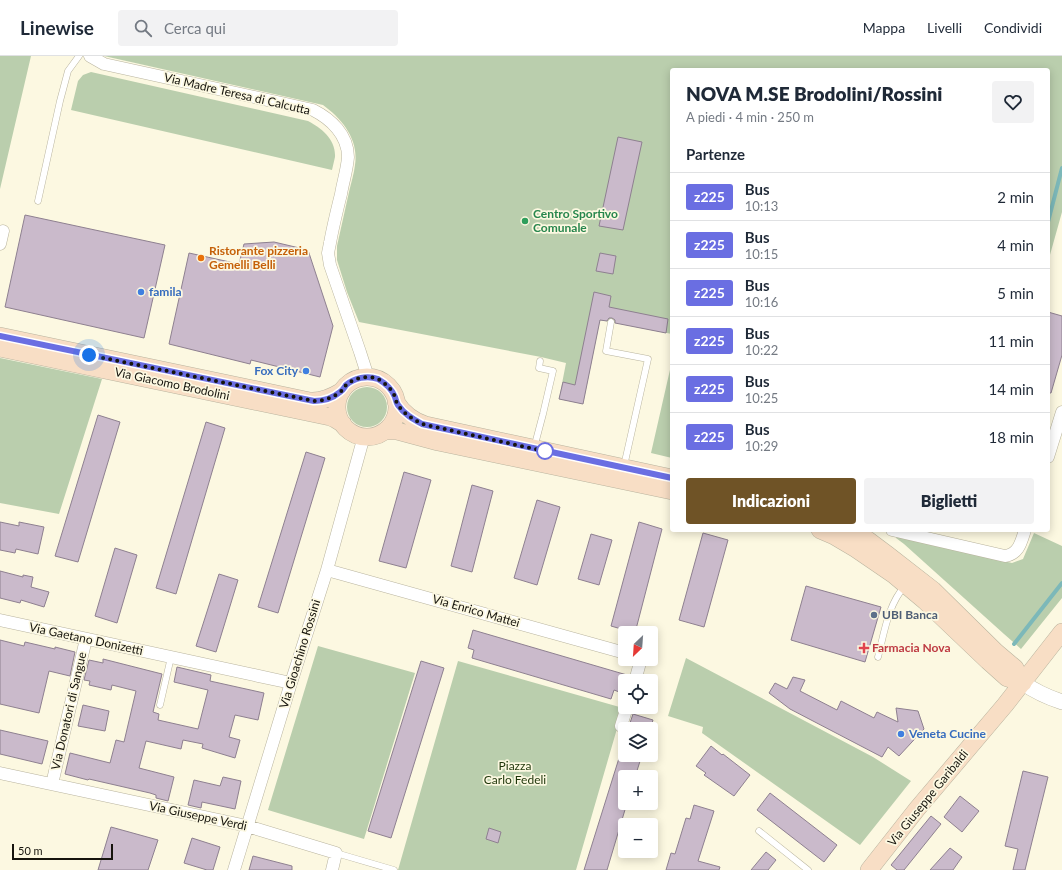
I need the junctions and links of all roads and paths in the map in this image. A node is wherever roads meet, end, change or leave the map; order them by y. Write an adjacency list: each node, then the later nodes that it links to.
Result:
1 (79, 56): 3 (lane)
2 (90, 56): 10 (street, Via Madre Teresa di Calcutta)
3 (38, 200)
4 (3, 231): 5 (street)
5 (0, 244)
6 (611, 322): 19 (lane)
7 (0, 336): 11 (main road, Via Giacomo Brodolini)
8 (0, 348): 14 (main road, Via Giacomo Brodolini)
9 (540, 361): 17 (lane)
10 (368, 377): 11 (main road); 12 (main road)
11 (342, 391): 14 (main road)
12 (396, 402): 15 (main road); 17 (main road)
13 (1062, 412): 18 (street)
14 (343, 424): 16 (main road)
15 (385, 431): 16 (main road); 21 (main road)
16 (364, 436): 26 (street, Via Gioachino Rossini)
17 (529, 451): 19 (main road)
18 (1050, 453)
19 (624, 468): 20 (main road); 21 (lane)
20 (670, 478)
21 (664, 490)
22 (825, 532): 27 (main road)
23 (854, 532): 35 (main road)
24 (901, 532): 25 (street)
25 (1024, 532)
26 (327, 570): 31 (street, Via Enrico Mattei); 34 (street, Via Gioachino Rossini)
27 (906, 585): 33 (lane); 35 (main road)
28 (0, 620): 30 (street, Via Gaetano Donizetti)
29 (1062, 632): 35 (main road, Via Giuseppe Garibaldi)
30 (86, 639): 32 (street, Via Gaetano Donizetti); 39 (street, Via Donatori di Sangue)
31 (618, 651)
32 (171, 657): 34 (street, Via Gaetano Donizetti); 37 (lane)
33 (878, 657)
34 (291, 683): 40 (street, Via Gioachino Rossini)
35 (1023, 683): 36 (street); 47 (main road, Via Giuseppe Garibaldi)
36 (1062, 702)
37 (160, 705)
38 (0, 773): 39 (street, Via Giuseppe Verdi)
39 (52, 784): 40 (street, Via Giuseppe Verdi)
40 (247, 826): 42 (street, Via Giuseppe Verdi); 43 (street, Via Gioachino Rossini)
41 (758, 831): 46 (lane)
42 (336, 853): 44 (street); 45 (lane, Via Giuseppe Verdi)
43 (234, 870)
44 (332, 870)
45 (394, 870)
46 (808, 870)
47 (869, 870)

